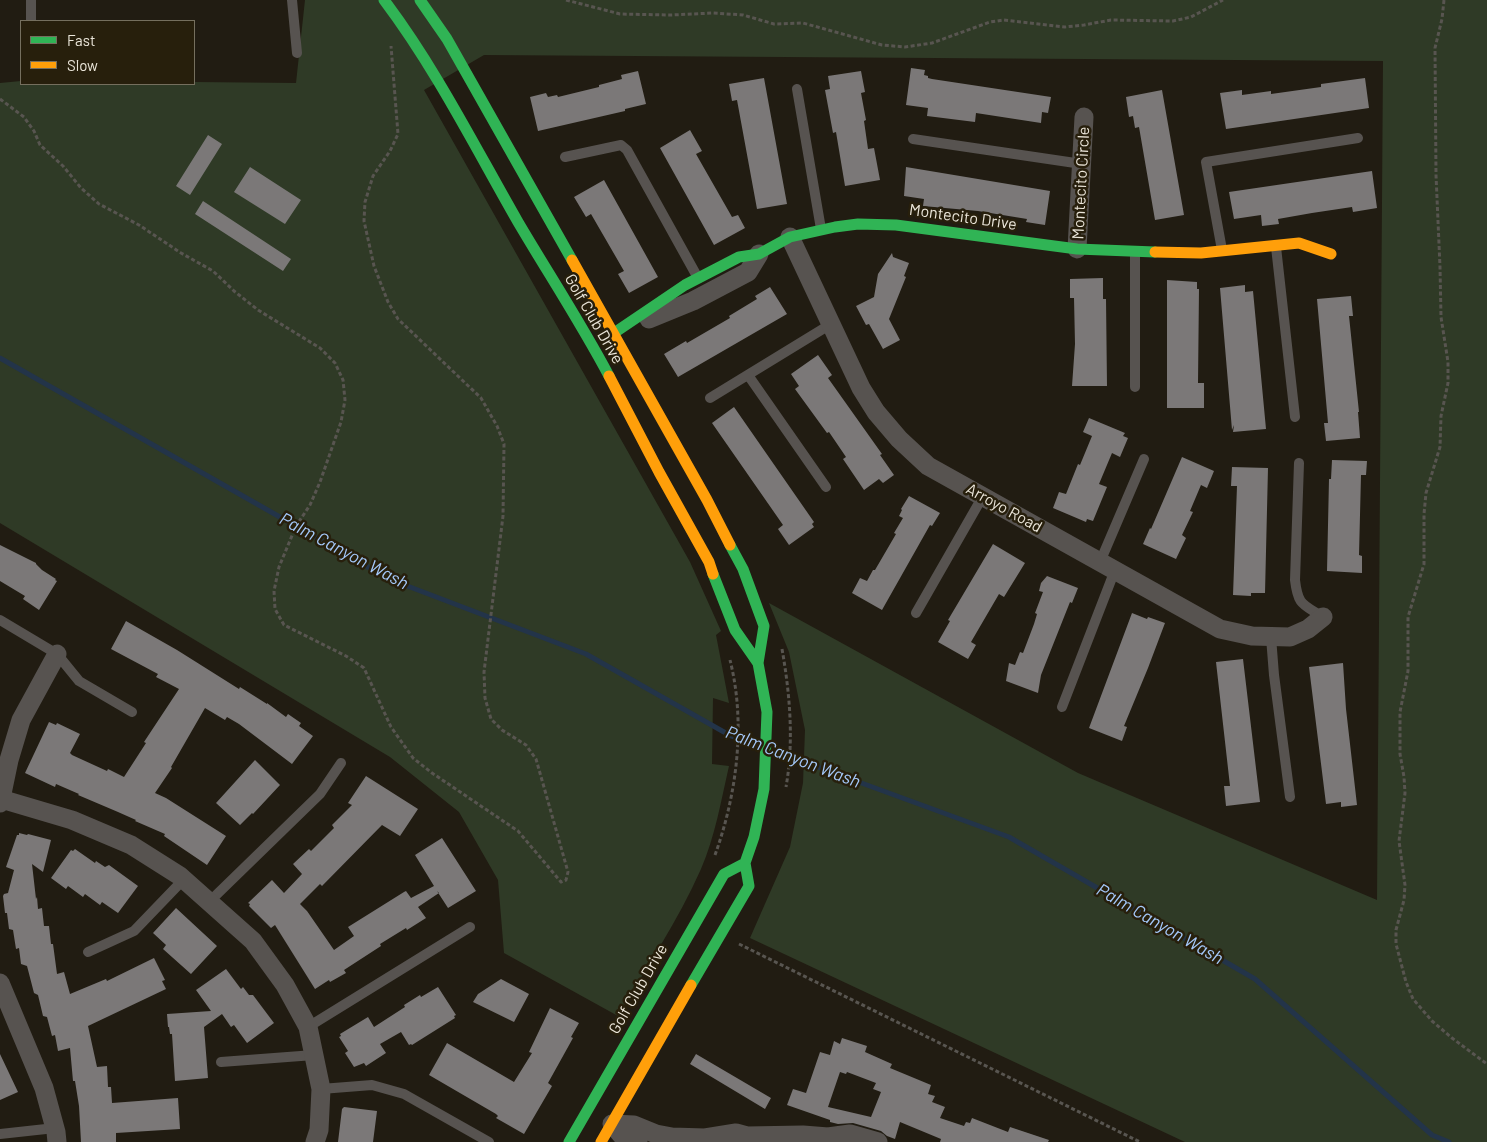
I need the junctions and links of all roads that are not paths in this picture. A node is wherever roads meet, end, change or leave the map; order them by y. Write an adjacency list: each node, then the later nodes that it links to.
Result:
1 (31, 0): 5 (lane)
2 (292, 0): 6 (lane)
3 (384, 0): 24 (street, Golf Club Drive)
4 (420, 0): 23 (street, Golf Club Drive)
5 (31, 20)
6 (297, 53)
7 (797, 89): 13 (lane)
8 (1084, 118): 12 (street, Montecito Circle)
9 (1358, 138): 17 (lane)
10 (913, 139): 12 (lane)
11 (565, 157): 21 (lane)
12 (1082, 164): 16 (street, Montecito Circle)
13 (822, 230): 14 (street, Montecito Drive); 16 (street, Montecito Drive)
14 (790, 237): 19 (street, Montecito Drive); 22 (street, Arroyo Road)
15 (1276, 246): 17 (street, Montecito Drive); 20 (street, Montecito Drive); 28 (lane)
16 (1077, 249): 18 (street, Montecito Drive)
17 (1222, 251): 18 (street, Montecito Drive)
18 (1134, 252): 26 (lane)
19 (759, 254): 21 (street)
20 (1331, 254)
21 (703, 286): 23 (street)
22 (831, 324): 25 (lane); 32 (street, Arroyo Road)
23 (614, 333): 24 (street); 39 (street, Golf Club Drive)
24 (592, 346): 39 (street, Golf Club Drive)
25 (748, 375): 27 (lane); 31 (lane)
26 (1135, 387)
27 (710, 398)
28 (1295, 417)
29 (1144, 459): 33 (lane)
30 (1299, 464): 35 (lane)
31 (826, 487)
32 (983, 496): 33 (street, Arroyo Road); 34 (lane)
33 (1108, 566): 37 (street, Arroyo Road); 40 (lane)
34 (916, 613)
35 (1323, 617): 37 (street, Arroyo Road)
36 (0, 620): 38 (lane)
37 (1271, 637): 43 (lane)
38 (58, 654): 41 (lane); 44 (street)
39 (758, 664): 45 (street, Golf Club Drive)
40 (1062, 707)
41 (132, 712)
42 (341, 764): 47 (lane)
43 (1290, 797)
44 (0, 800): 46 (street)
45 (745, 863): 55 (street, Golf Club Drive); 63 (street, Golf Club Drive)
46 (184, 879): 47 (street); 49 (lane)
47 (209, 902): 51 (street)
48 (470, 927): 51 (lane)
49 (88, 952)
50 (0, 983): 57 (street)
51 (308, 1027): 52 (street)
52 (314, 1055): 53 (lane); 54 (street)
53 (221, 1062)
54 (321, 1088): 61 (street); 62 (lane)
55 (612, 1124): 58 (street); 64 (street, Golf Club Drive); 65 (street)
56 (0, 1134): 57 (lane)
57 (56, 1135)
58 (743, 1139): 59 (street)
59 (802, 1140): 60 (street)
60 (831, 1140): 66 (street)
61 (315, 1142)
62 (490, 1142)
63 (569, 1142)
64 (601, 1142)
65 (638, 1142)
66 (878, 1142)

